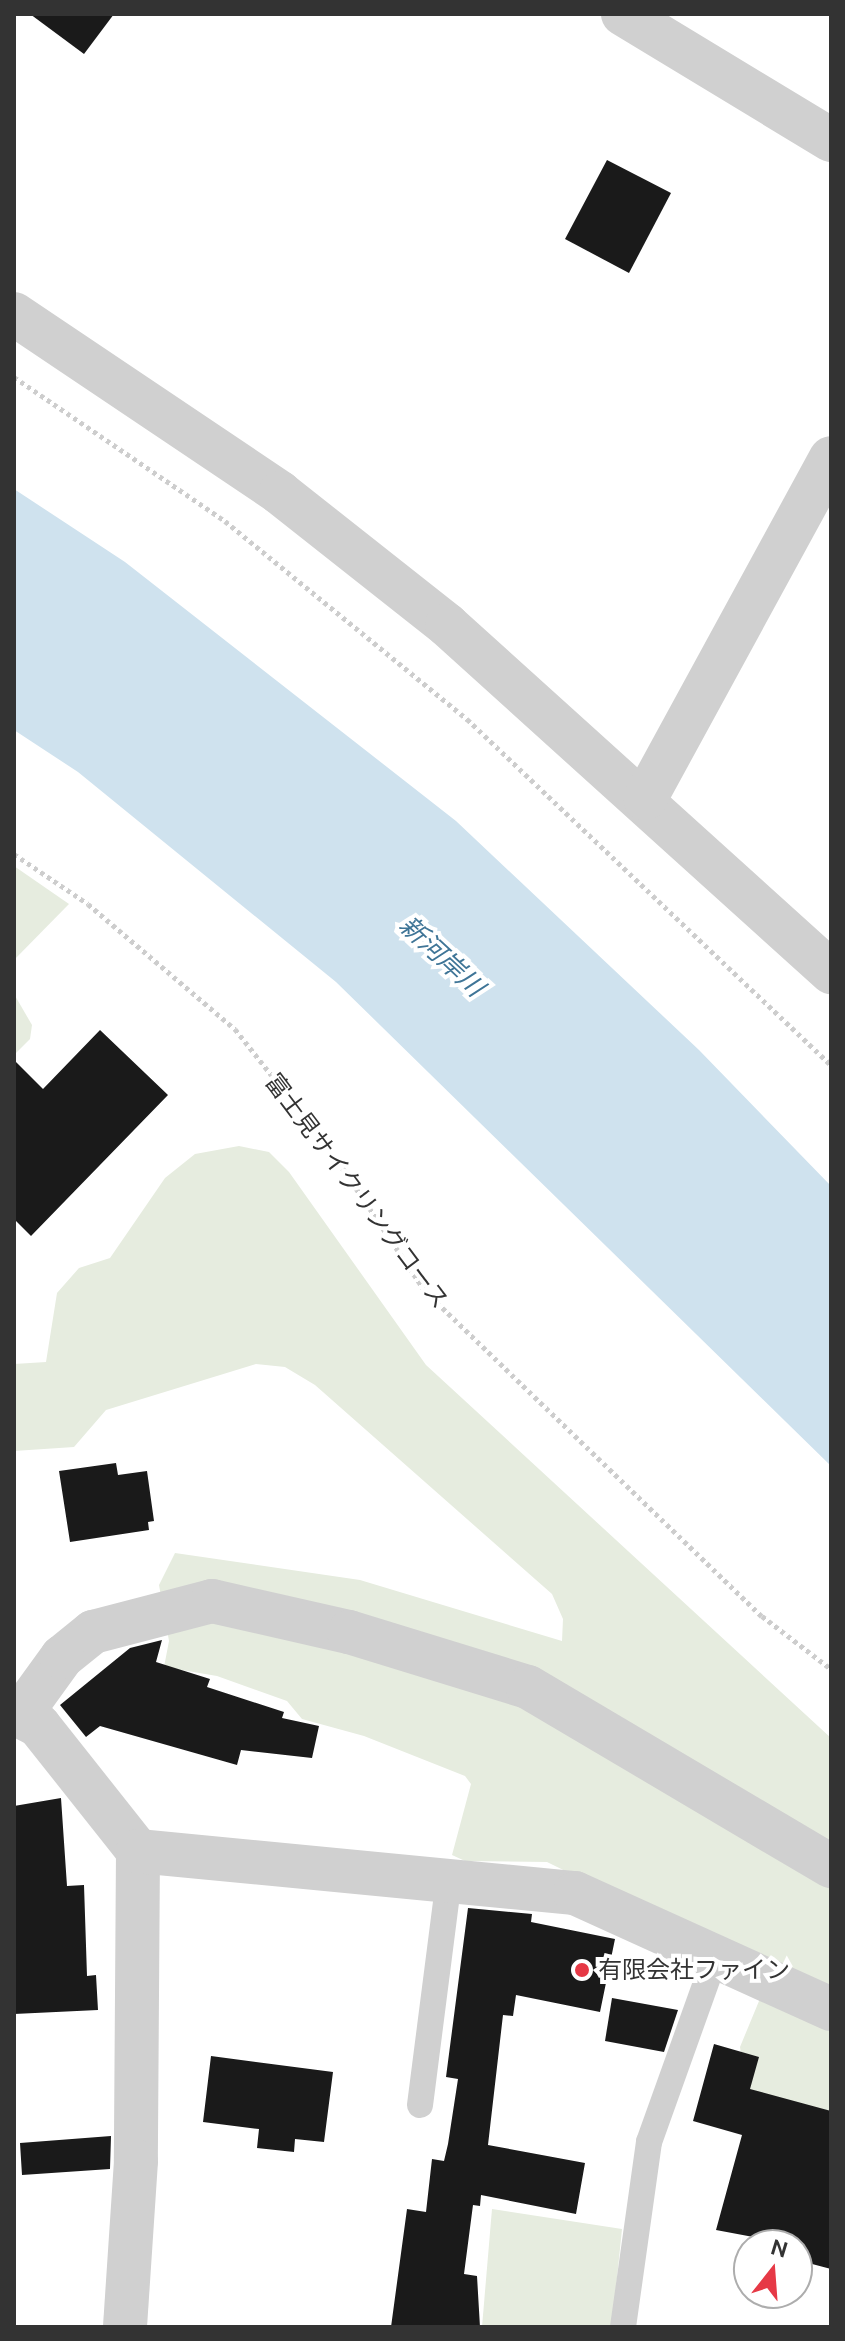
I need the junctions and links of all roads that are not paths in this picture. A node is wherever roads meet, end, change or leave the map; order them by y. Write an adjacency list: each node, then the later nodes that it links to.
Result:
1 (623, 14): 2 (street)
2 (827, 132)
3 (14, 314): 5 (street)
4 (831, 458): 5 (street)
5 (645, 799): 6 (street)
6 (831, 972)
7 (17, 1714): 8 (street); 9 (street)
8 (138, 1851): 10 (street); 14 (street)
9 (831, 1866)
10 (448, 1885): 11 (street); 13 (lane)
11 (715, 1958): 12 (street); 15 (lane)
12 (831, 2009)
13 (420, 2105)
14 (125, 2327)
15 (623, 2327)

